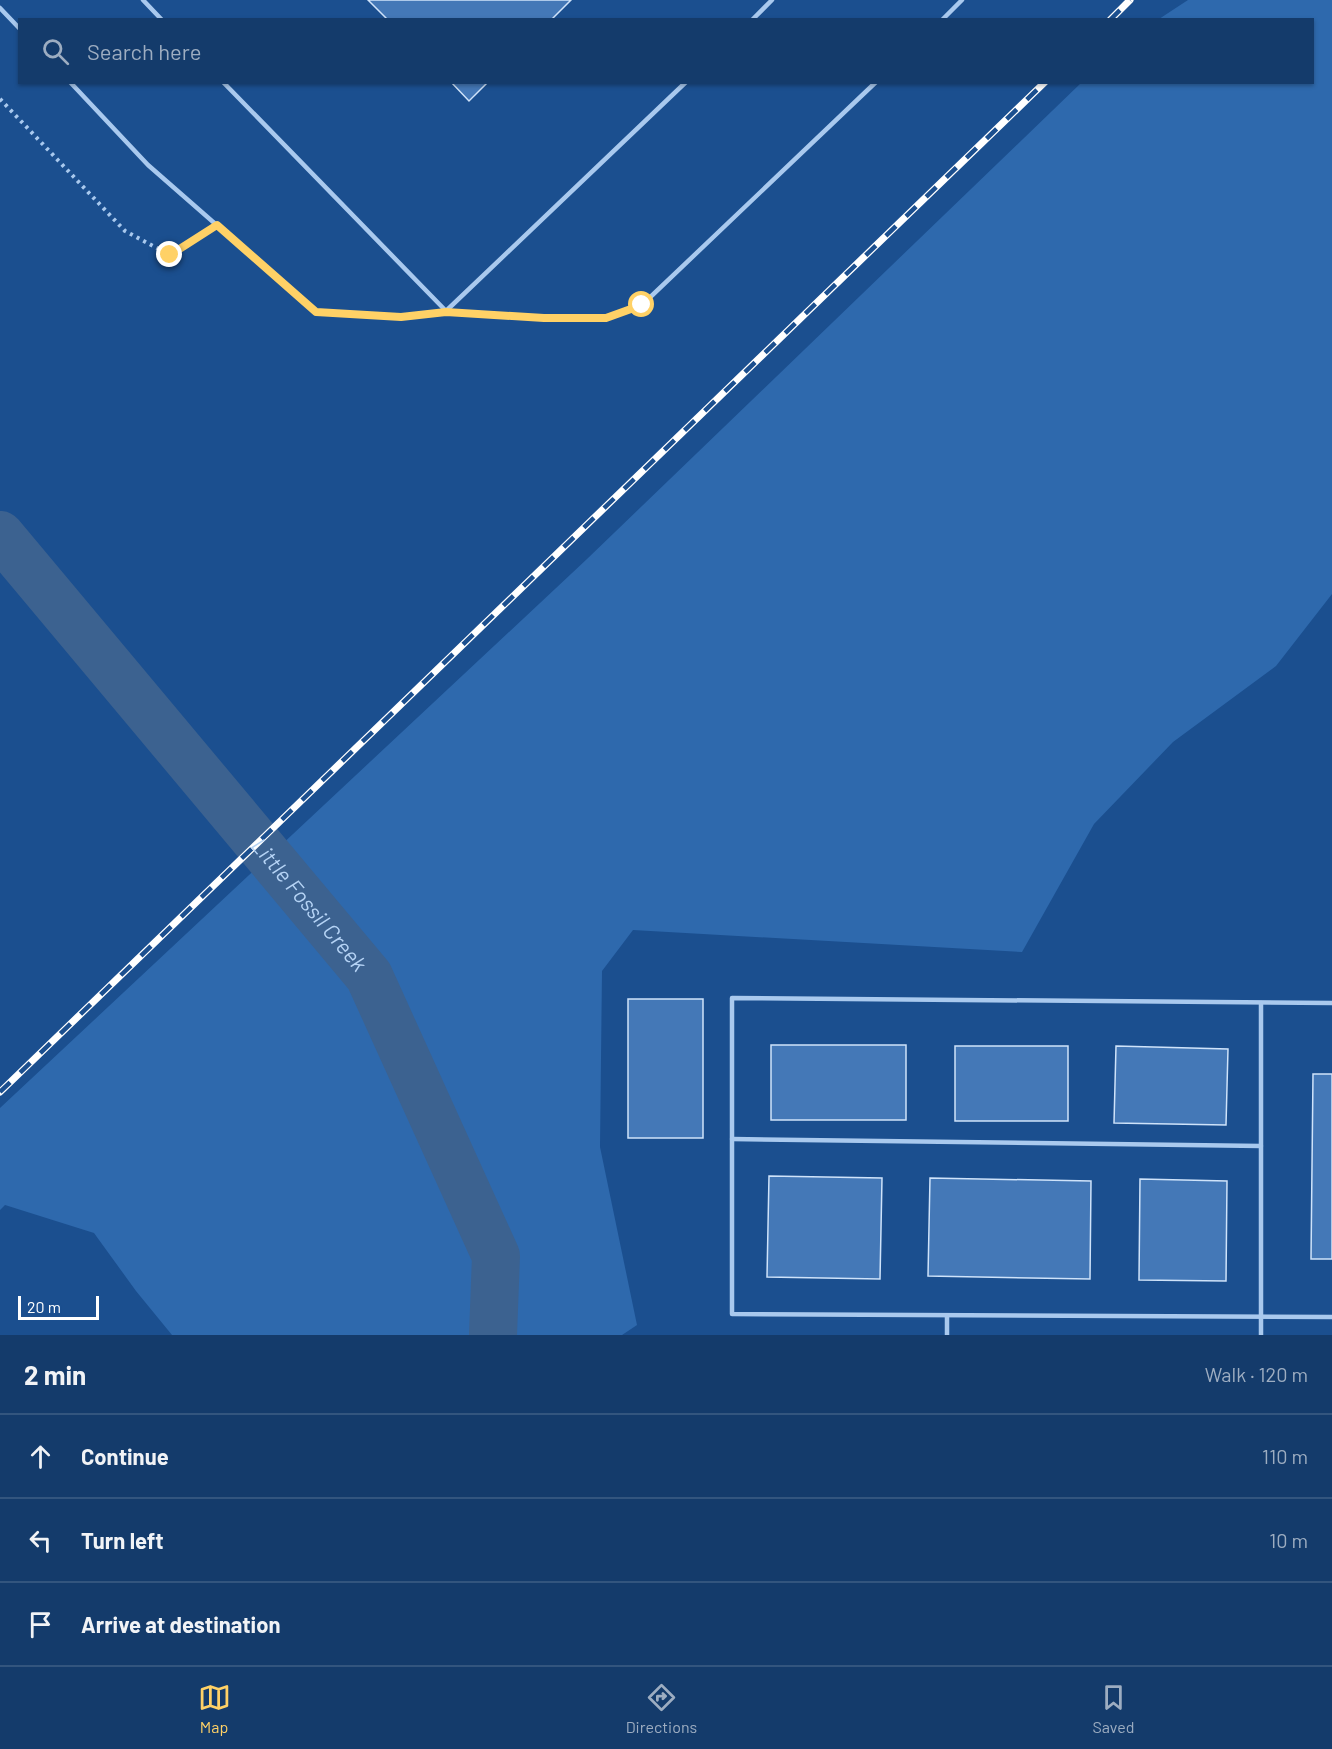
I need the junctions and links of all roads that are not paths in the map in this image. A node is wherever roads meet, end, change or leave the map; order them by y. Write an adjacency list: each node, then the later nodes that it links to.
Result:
1 (143, 0): 5 (lane)
2 (772, 0): 6 (lane)
3 (962, 0): 7 (lane)
4 (0, 8): 8 (lane)
5 (160, 18)
6 (754, 18)
7 (944, 18)
8 (18, 27)
9 (72, 84): 13 (lane)
10 (225, 84): 13 (lane)
11 (684, 84): 13 (lane)
12 (874, 84): 13 (lane)
13 (446, 312)
14 (1261, 1003): 15 (lane); 16 (lane); 17 (lane)
15 (1332, 1004)
16 (732, 1139): 17 (lane); 18 (lane)
17 (1261, 1146): 19 (lane)
18 (947, 1317): 19 (lane); 21 (lane)
19 (1261, 1317): 20 (lane); 22 (lane)
20 (1332, 1317)
21 (947, 1335)
22 (1261, 1335)

